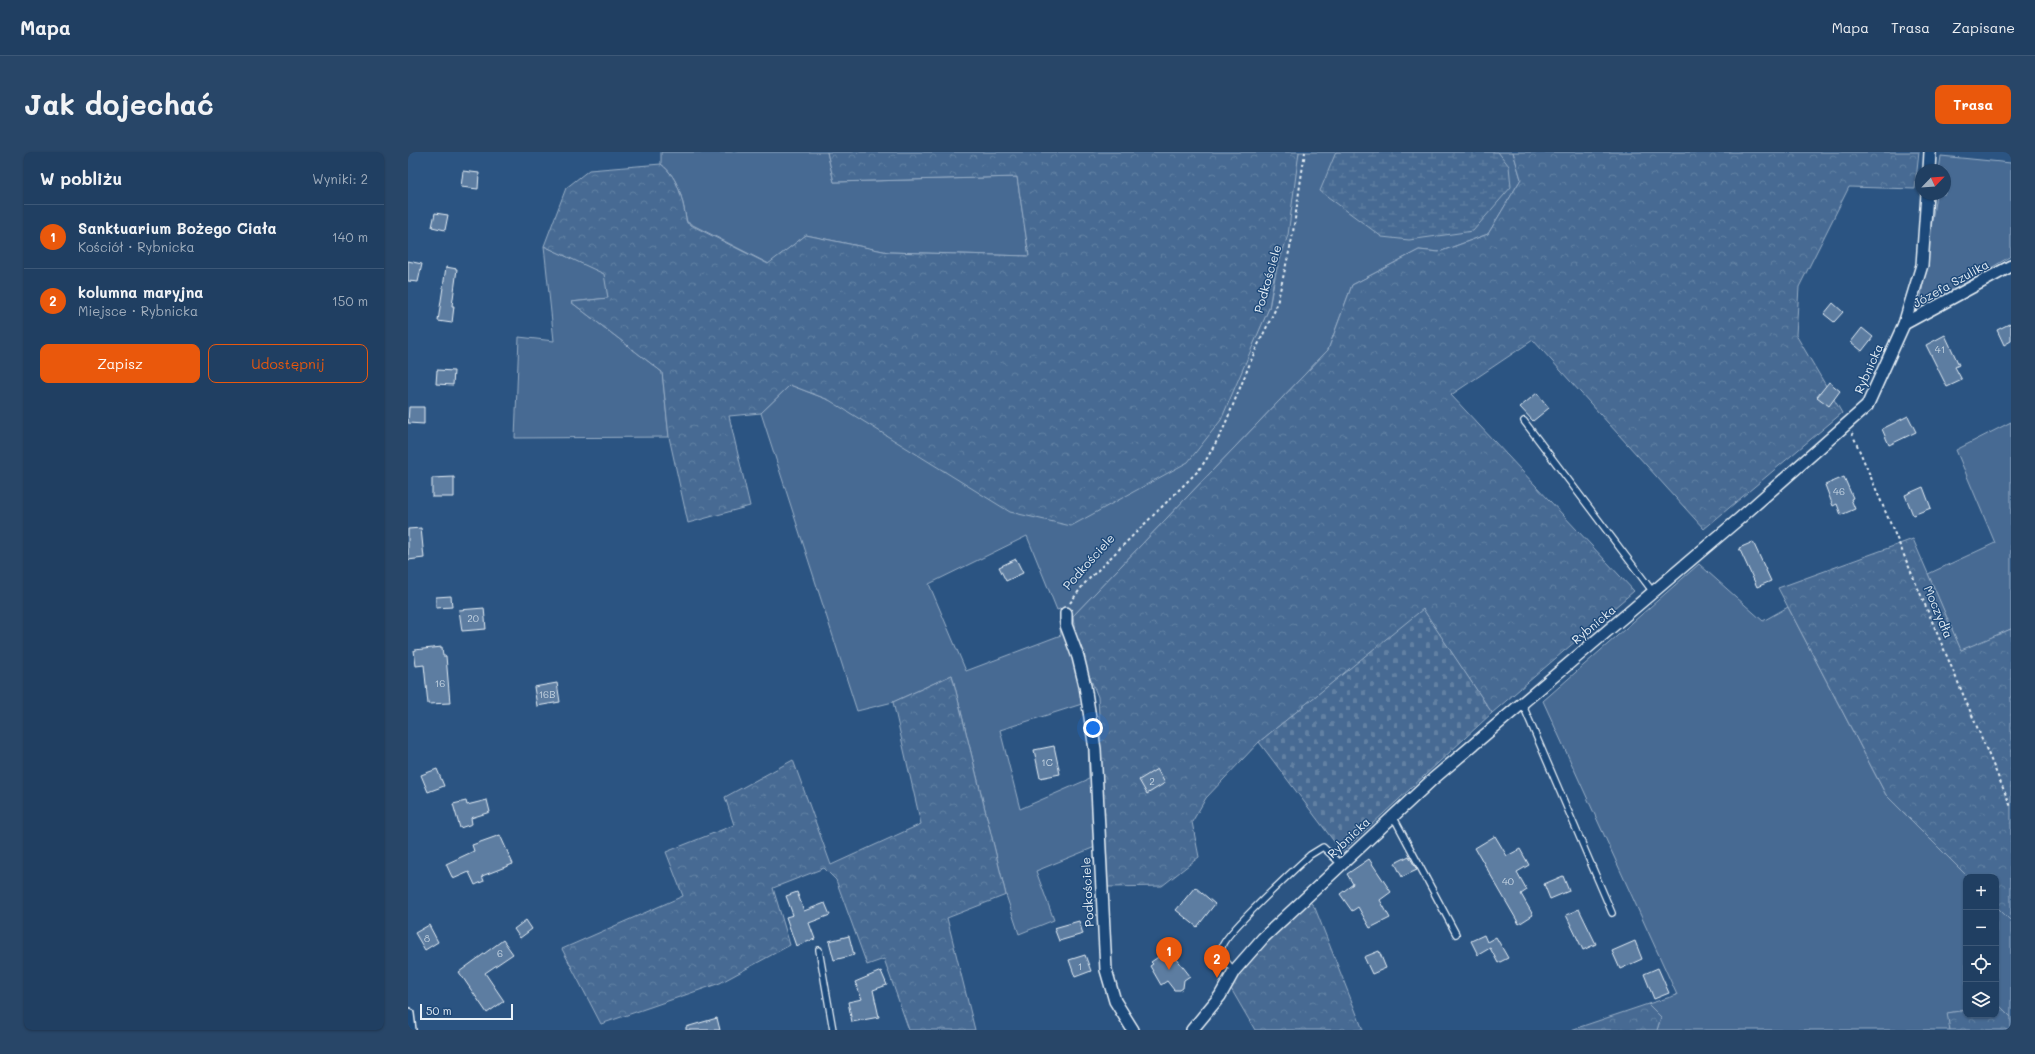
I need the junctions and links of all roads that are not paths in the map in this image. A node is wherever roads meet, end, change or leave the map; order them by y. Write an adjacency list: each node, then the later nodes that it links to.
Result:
1 (1930, 152): 2 (street)
2 (1929, 164)
3 (1927, 200): 5 (street, Rybnicka)
4 (2011, 266): 5 (street, Józefa Szulika)
5 (1904, 324): 7 (street, Rybnicka)
6 (1524, 421): 7 (lane)
7 (1653, 592): 9 (street, Rybnicka)
8 (1066, 613): 19 (street, Podkościele)
9 (1522, 703): 10 (street, Rybnicka); 12 (lane)
10 (1393, 816): 11 (street, Rybnicka); 13 (lane)
11 (1341, 864): 15 (street, Rybnicka); 15 (lane)
12 (1612, 913)
13 (1456, 934)
14 (819, 950): 18 (lane)
15 (1234, 971): 20 (street, Rybnicka)
16 (408, 1014): 17 (street)
17 (410, 1030)
18 (833, 1030)
19 (1133, 1030)
20 (1192, 1030)

